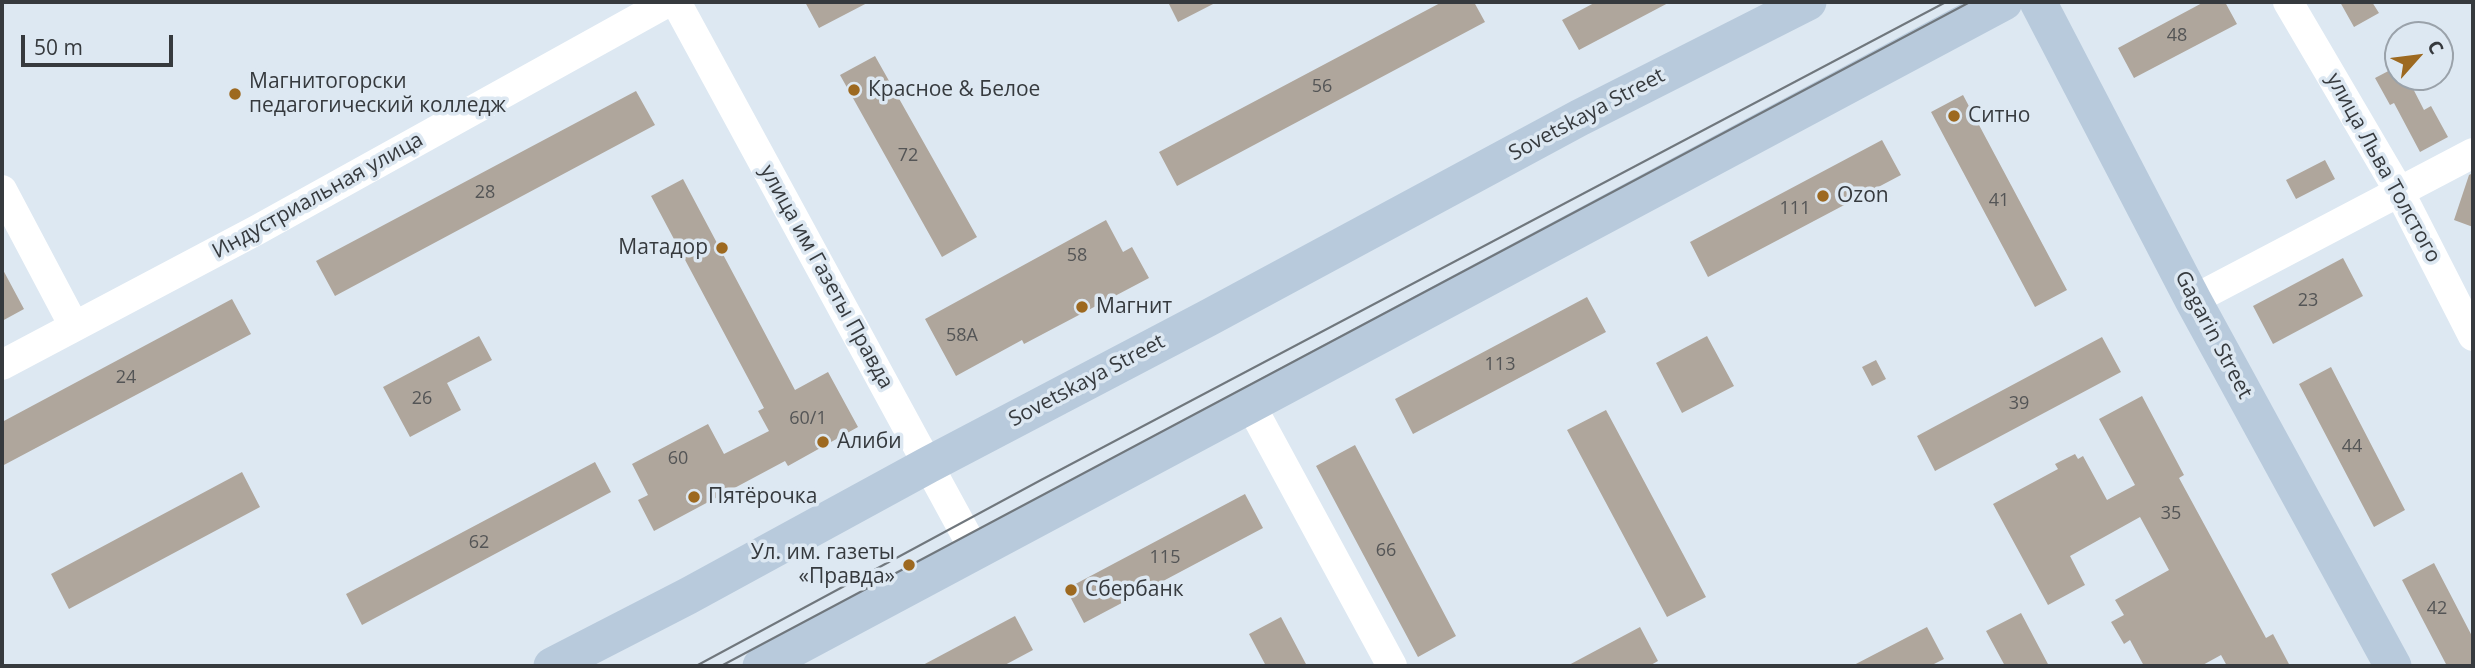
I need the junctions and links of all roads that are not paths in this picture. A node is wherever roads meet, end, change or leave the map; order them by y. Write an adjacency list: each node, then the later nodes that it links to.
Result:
1 (668, 2): 11 (street, Индустриальная улица)
2 (676, 2): 15 (street, улица им Газеты Правда)
3 (1808, 2): 15 (main road, Sovetskaya Street)
4 (2004, 2): 14 (main road)
5 (2038, 2): 10 (main road, Gagarin Street)
6 (2288, 2): 9 (street, улица Льва Толстого)
7 (2473, 153): 9 (street)
8 (2, 190): 11 (street)
9 (2399, 191): 10 (street); 12 (street, улица Льва Толстого)
10 (2193, 300): 20 (main road, Gagarin Street)
11 (74, 326): 13 (street, Индустриальная улица)
12 (2473, 336)
13 (2, 365)
14 (1250, 404): 16 (main road); 19 (street)
15 (928, 465): 16 (street, улица им Газеты Правда); 17 (main road, Sovetskaya Street)
16 (976, 553): 18 (main road)
17 (552, 666)
18 (761, 666)
19 (1392, 666)
20 (2393, 666)

